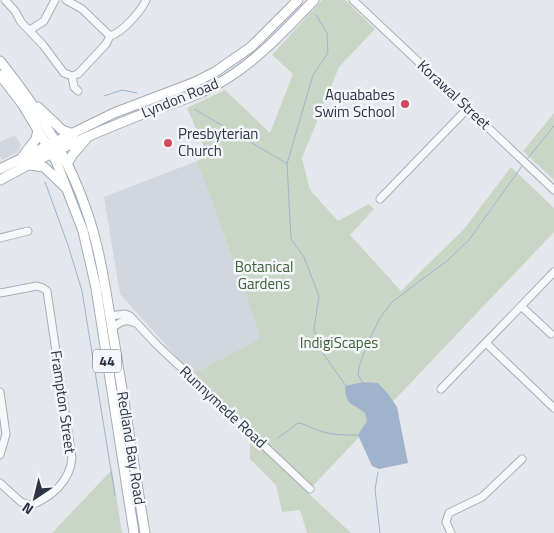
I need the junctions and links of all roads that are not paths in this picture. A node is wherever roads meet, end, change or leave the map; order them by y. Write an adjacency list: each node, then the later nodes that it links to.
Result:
1 (5, 0): 8 (street)
2 (55, 0): 8 (street)
3 (66, 0): 9 (street)
4 (146, 0): 9 (street)
5 (298, 0): 17 (main road, Lyndon Road)
6 (314, 0): 18 (main road, Lyndon Road)
7 (353, 0): 15 (street, Korawal Street)
8 (30, 30): 12 (street)
9 (110, 36): 12 (street)
10 (0, 62): 14 (main road, Redland Bay Road / 44)
11 (0, 75): 16 (main road, Redland Bay Road / 44)
12 (72, 76): 13 (street)
13 (78, 91)
14 (31, 102): 17 (main road); 19 (main road, Redland Bay Road / 44)
15 (468, 108): 25 (street, Korawal Street); 27 (street)
16 (38, 130): 19 (main road, Redland Bay Road / 44); 20 (main road)
17 (73, 134): 19 (main road, Lyndon Road)
18 (87, 137): 19 (main road, Lyndon Road); 21 (main road)
19 (54, 148): 20 (main road); 21 (main road, Redland Bay Road / 44); 22 (main road); 26 (main road, Redland Bay Road / 44)
20 (21, 158): 23 (main road)
21 (67, 164): 33 (main road, Redland Bay Road / 44)
22 (30, 165): 24 (main road); 26 (main road)
23 (0, 169)
24 (0, 180)
25 (554, 190)
26 (69, 192): 33 (main road, Redland Bay Road / 44)
27 (380, 199)
28 (28, 231): 29 (street)
29 (0, 238)
30 (554, 272): 32 (street)
31 (0, 293): 42 (street, Frampton Street)
32 (521, 306): 35 (street); 36 (street)
33 (108, 322): 34 (street); 34 (street, Runnymede Road); 44 (main road, Redland Bay Road / 44); 45 (main road, Redland Bay Road / 44)
34 (138, 324): 43 (street, Runnymede Road)
35 (551, 334)
36 (486, 343): 37 (street); 39 (street)
37 (441, 389)
38 (0, 392): 40 (street)
39 (554, 408)
40 (0, 454)
41 (522, 459): 46 (street)
42 (0, 483)
43 (310, 489)
44 (134, 533)
45 (145, 533)
46 (451, 533)

